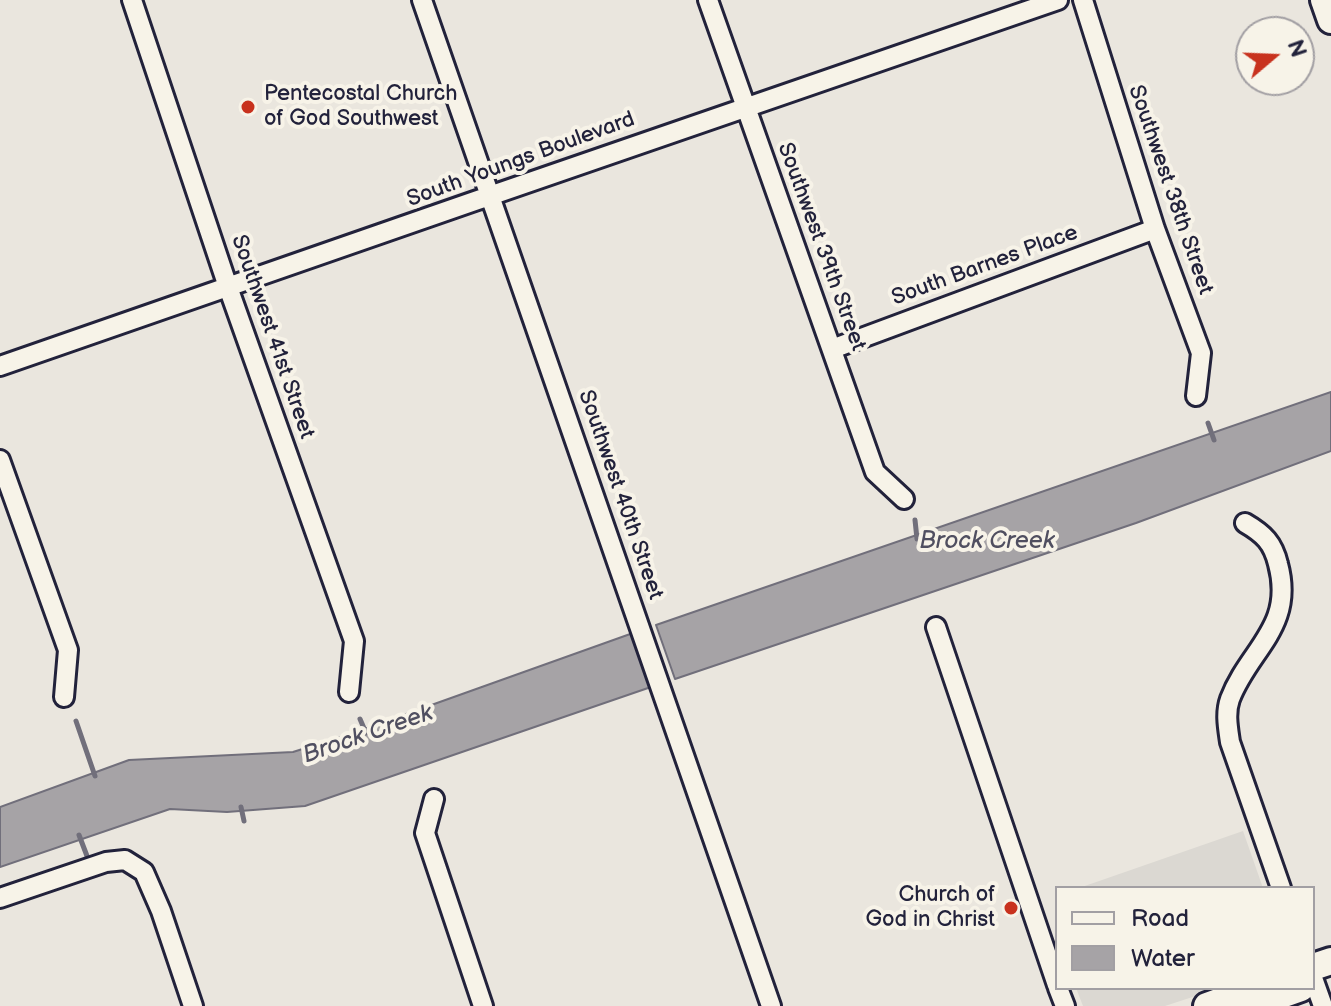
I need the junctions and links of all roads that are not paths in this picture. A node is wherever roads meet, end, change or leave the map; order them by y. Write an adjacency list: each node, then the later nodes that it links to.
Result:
1 (132, 0): 11 (street, Southwest 41st Street)
2 (422, 0): 9 (street, Southwest 40th Street)
3 (708, 0): 8 (street, Southwest 39th Street)
4 (1058, 0): 8 (street, South Youngs Boulevard)
5 (1083, 0): 10 (street, Southwest 38th Street)
6 (1324, 0): 7 (main road)
7 (1331, 20)
8 (745, 106): 9 (street, South Youngs Boulevard); 12 (street, Southwest 39th Street)
9 (491, 198): 11 (street, South Youngs Boulevard); 31 (street, Southwest 40th Street)
10 (1155, 229): 12 (street, South Barnes Place); 14 (street, Southwest 38th Street)
11 (228, 287): 13 (street, South Youngs Boulevard); 19 (street, Southwest 41st Street)
12 (832, 349): 16 (street, Southwest 39th Street)
13 (0, 366)
14 (1196, 396)
15 (0, 460): 20 (street)
16 (904, 499)
17 (1245, 523): 22 (street)
18 (936, 627): 25 (street)
19 (349, 692)
20 (64, 697)
21 (434, 799): 30 (street)
22 (1280, 886)
23 (0, 898): 29 (street)
24 (1331, 961): 26 (main road)
25 (1055, 977)
26 (1316, 983)
27 (1251, 990): 32 (main road)
28 (1296, 990): 33 (main road)
29 (193, 1006)
30 (483, 1006)
31 (771, 1006)
32 (1207, 1006)
33 (1250, 1006)

